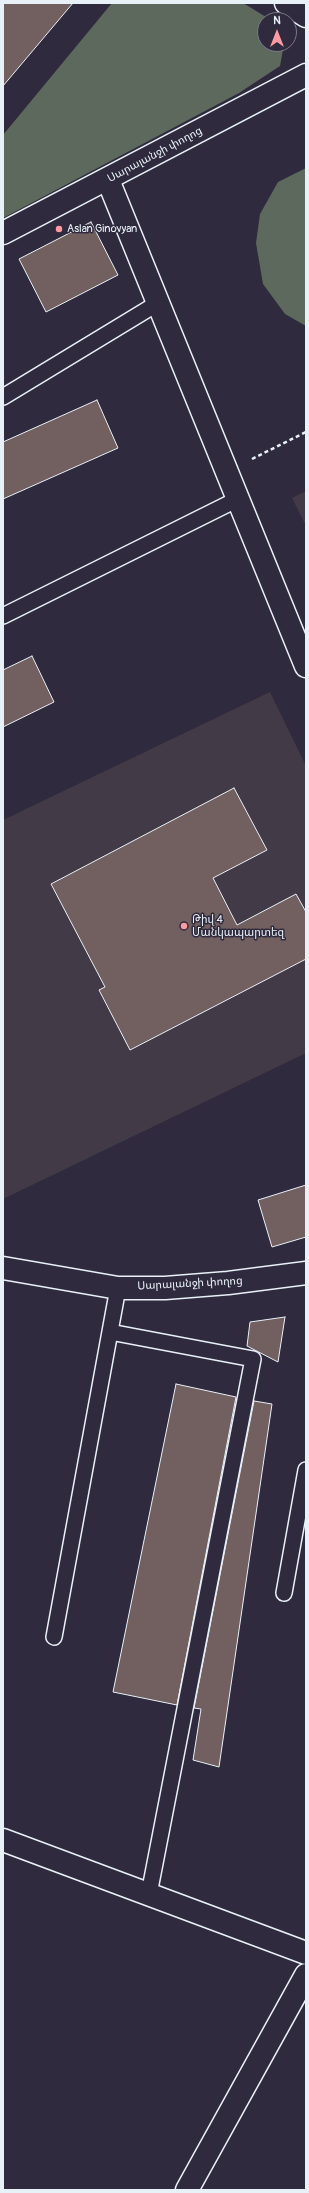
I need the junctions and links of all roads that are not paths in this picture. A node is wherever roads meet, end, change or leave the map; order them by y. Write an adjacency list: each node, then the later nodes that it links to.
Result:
1 (286, 3): 2 (street)
2 (306, 16)
3 (306, 75): 4 (street, Սարալանջի փողոց)
4 (108, 180): 5 (street, Սարալանջի փողոց); 6 (street)
5 (3, 233)
6 (158, 303): 7 (lane); 8 (street)
7 (3, 396)
8 (238, 499): 9 (lane); 10 (street)
9 (3, 616)
10 (306, 666)
11 (3, 1268): 13 (street, Սարալանջի փողոց)
12 (306, 1273): 13 (street, Սարալանջի փողոց)
13 (118, 1288): 14 (lane)
14 (110, 1332): 17 (lane); 19 (lane)
15 (306, 1470): 16 (lane)
16 (284, 1593)
17 (54, 1636)
18 (3, 1840): 19 (street)
19 (149, 1894): 20 (street)
20 (306, 1952)
21 (306, 1975): 22 (street)
22 (187, 2190)

